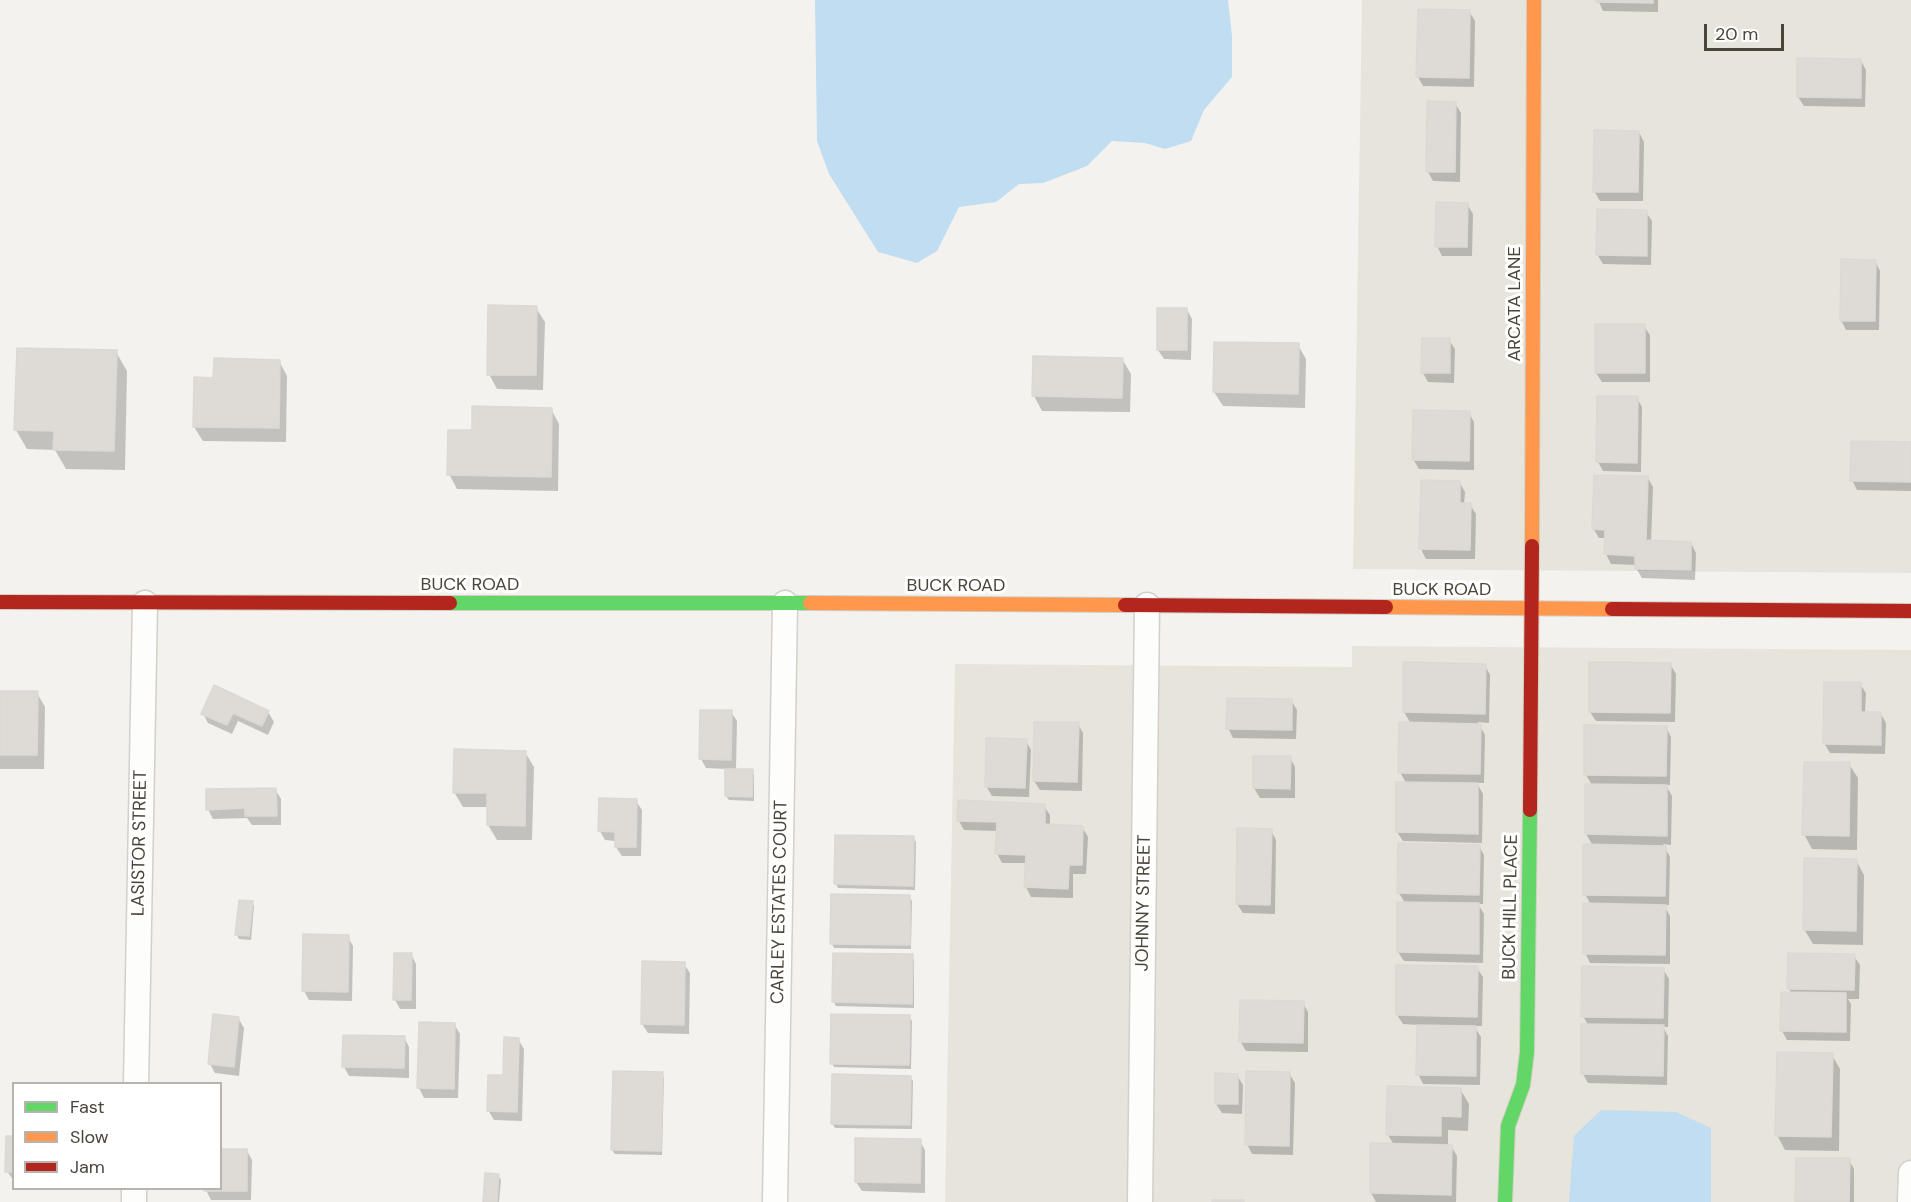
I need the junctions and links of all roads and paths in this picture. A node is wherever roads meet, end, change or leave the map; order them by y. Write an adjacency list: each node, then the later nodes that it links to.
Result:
1 (1534, 0): 6 (street, ARCATA LANE)
2 (0, 602): 3 (street, BUCK ROAD)
3 (145, 603): 4 (street, BUCK ROAD); 8 (street, LASISTOR STREET)
4 (785, 603): 5 (street, BUCK ROAD); 10 (street, CARLEY ESTATES COURT)
5 (1148, 605): 6 (street, BUCK ROAD); 11 (street, JOHNNY STREET)
6 (1532, 608): 7 (street, BUCK ROAD); 12 (street, BUCK HILL PLACE)
7 (1911, 611)
8 (136, 1082)
9 (1911, 1173): 13 (street)
10 (775, 1202)
11 (1140, 1202)
12 (1505, 1202)
13 (1910, 1202)

